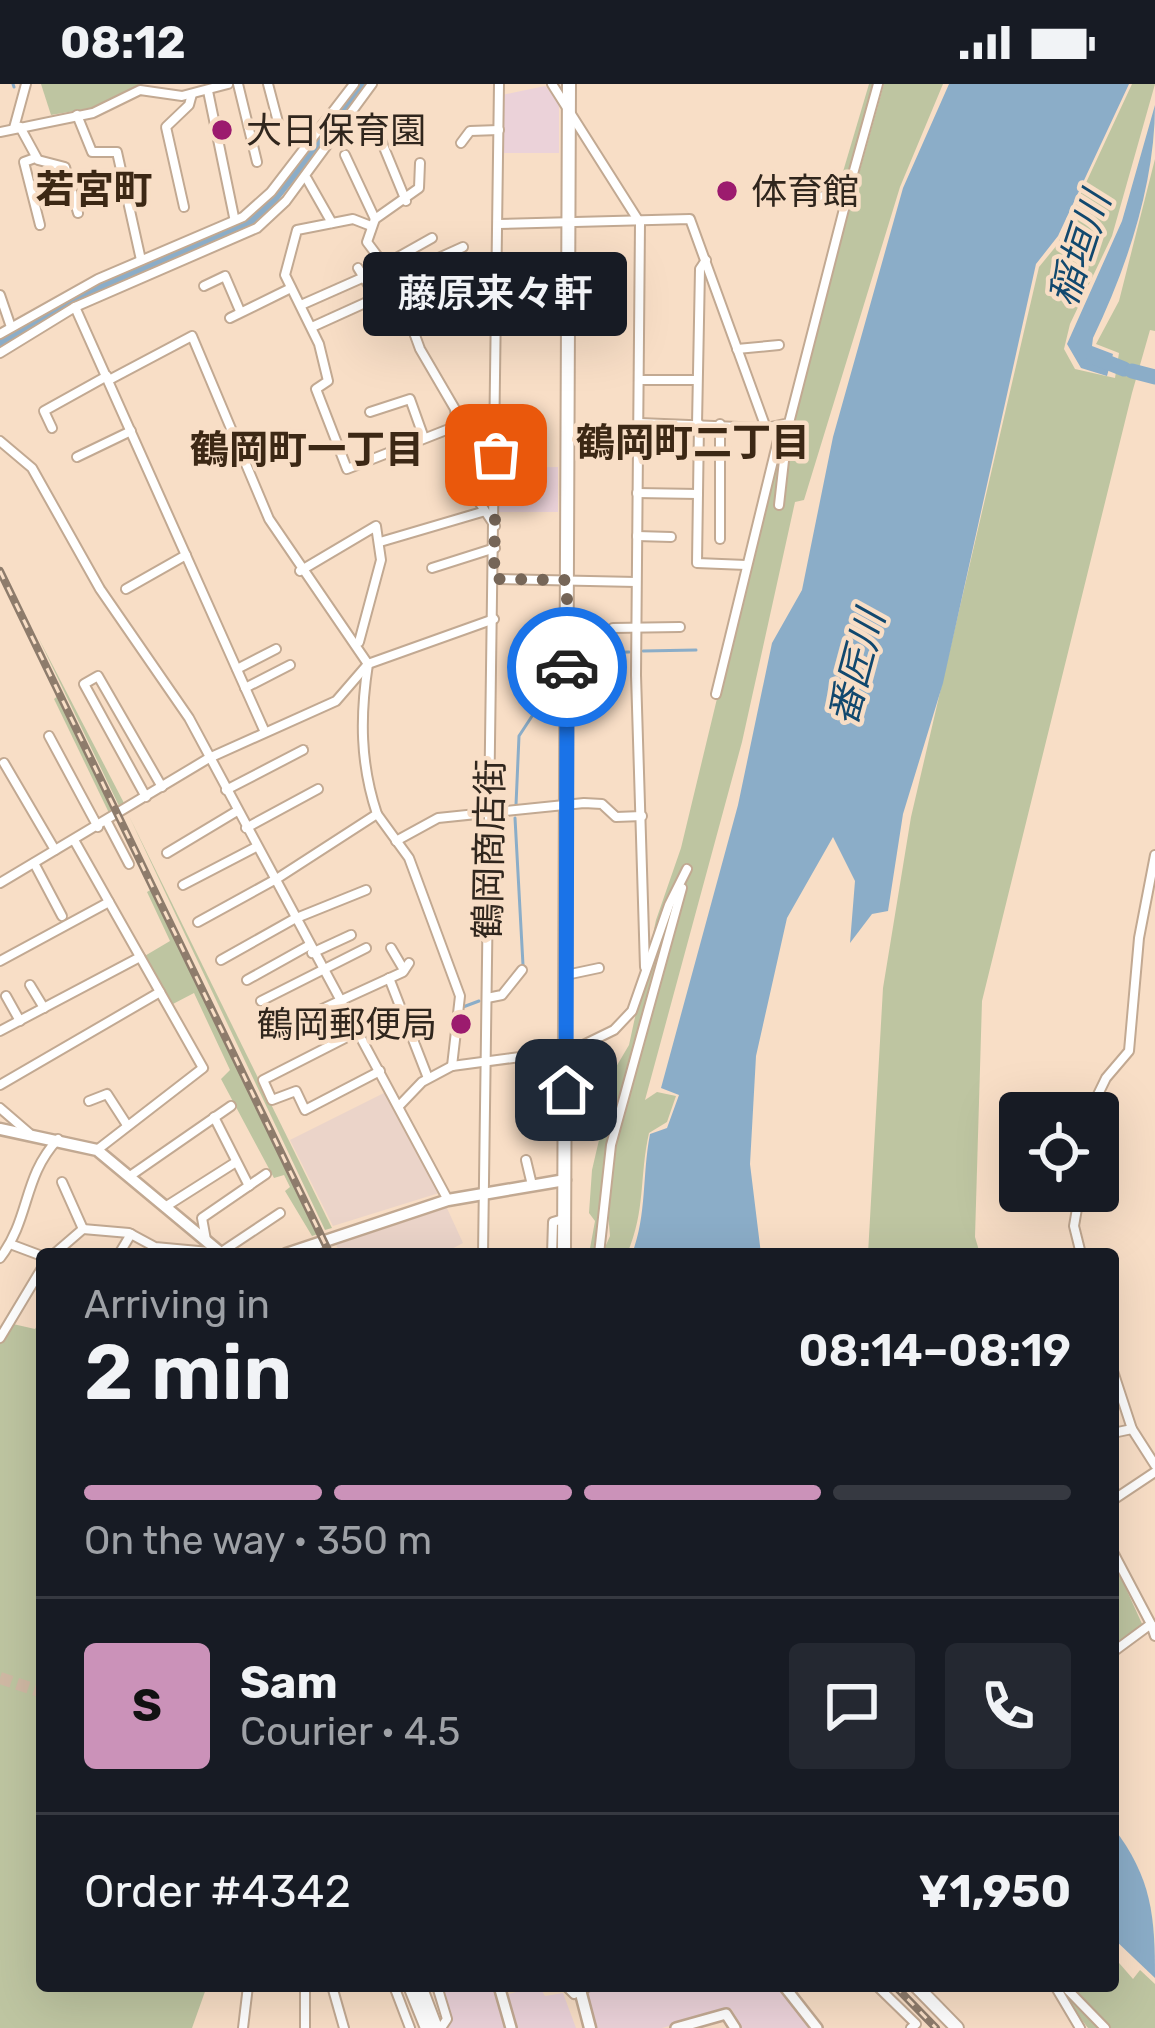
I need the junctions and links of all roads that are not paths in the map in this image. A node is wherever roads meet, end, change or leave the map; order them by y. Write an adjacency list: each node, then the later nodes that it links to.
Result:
1 (26, 84): 16 (street)
2 (228, 84): 11 (street)
3 (238, 84): 23 (street)
4 (268, 84): 15 (street)
5 (354, 84): 40 (street)
6 (372, 84): 51 (street)
7 (499, 84): 18 (street, 鶴岡商店街)
8 (552, 84): 13 (street)
9 (568, 84): 13 (highway)
10 (878, 84): 25 (street)
11 (208, 91): 12 (street); 31 (street)
12 (192, 94): 14 (street); 29 (street)
13 (569, 110): 34 (street); 36 (highway)
14 (77, 116): 16 (street); 40 (street)
15 (278, 122)
16 (17, 128): 19 (street); 22 (street)
17 (376, 128): 28 (street)
18 (499, 130): 20 (street); 35 (street, 鶴岡商店街)
19 (0, 132)
20 (461, 143)
21 (345, 155): 33 (street)
22 (36, 158): 30 (street); 37 (street)
23 (257, 162)
24 (420, 163): 28 (street)
25 (853, 174): 27 (street); 69 (street)
26 (308, 179): 32 (street)
27 (817, 197)
28 (406, 201): 33 (street)
29 (184, 207)
30 (78, 213)
31 (234, 217)
32 (332, 223): 33 (street); 47 (street)
33 (373, 223): 42 (street)
34 (640, 223): 36 (street); 41 (street); 61 (street)
35 (498, 224): 36 (street); 64 (street, 鶴岡商店街)
36 (567, 224): 91 (highway)
37 (40, 225)
38 (432, 238): 42 (street)
39 (463, 248): 45 (street)
40 (141, 260): 54 (street)
41 (706, 260): 58 (street); 62 (street)
42 (384, 265): 45 (street)
43 (358, 268): 44 (street)
44 (362, 278): 49 (street); 50 (street)
45 (396, 283): 49 (street); 66 (street)
46 (205, 286): 52 (street)
47 (292, 288): 50 (street); 52 (street)
48 (0, 295): 54 (street)
49 (376, 299): 55 (street)
50 (301, 305): 55 (street)
51 (75, 308): 59 (street); 60 (street)
52 (240, 311): 53 (street)
53 (230, 318)
54 (10, 327): 56 (street)
55 (311, 328): 73 (street)
56 (0, 334)
57 (779, 345): 58 (street)
58 (737, 349): 71 (street)
59 (0, 353)
60 (108, 378): 70 (street); 72 (street); 89 (street)
61 (639, 380): 62 (street); 65 (street)
62 (697, 380): 67 (street)
63 (370, 412): 73 (street)
64 (496, 419): 66 (street); 80 (street, 鶴岡商店街)
65 (639, 423): 67 (street); 76 (street)
66 (459, 424): 73 (street); 79 (street)
67 (698, 424): 68 (street); 77 (street)
68 (720, 424): 71 (street); 83 (street)
69 (784, 426): 71 (street); 78 (street); 87 (street)
70 (52, 428)
71 (766, 428)
72 (131, 431): 75 (street); 86 (street)
73 (424, 438)
74 (0, 441): 108 (street)
75 (77, 457)
76 (637, 493): 77 (street); 81 (street)
77 (698, 494): 87 (street)
78 (779, 506)
79 (482, 512): 80 (street); 84 (street)
80 (495, 526): 85 (street, 鶴岡商店街)
81 (637, 536): 82 (street); 92 (street)
82 (671, 537)
83 (720, 539)
84 (380, 542): 89 (street); 98 (street)
85 (495, 548): 88 (street); 90 (street, 鶴岡商店街)
86 (186, 555): 93 (street); 102 (street)
87 (746, 565): 104 (street)
88 (432, 568)
89 (300, 571): 98 (street)
90 (494, 579): 91 (street); 94 (street, 鶴岡商店街)
91 (567, 580): 92 (street); 114 (highway)
92 (636, 582): 97 (street)
93 (126, 589)
94 (494, 619): 100 (street); 117 (street, 鶴岡商店街)
95 (680, 627): 97 (street)
96 (613, 628): 97 (street)
97 (636, 628): 118 (street)
98 (358, 644): 100 (street)
99 (276, 649): 102 (street)
100 (368, 664): 105 (street); 116 (street)
101 (290, 665): 103 (street)
102 (237, 669): 103 (street)
103 (245, 688): 105 (street)
104 (716, 694)
105 (264, 730): 108 (street)
106 (49, 736): 119 (street)
107 (303, 750): 112 (street)
108 (209, 758): 110 (street); 112 (street)
109 (4, 763): 124 (street)
110 (163, 787): 113 (street); 113 (street)
111 (318, 789): 120 (street)
112 (226, 790): 115 (street)
113 (146, 797): 119 (street)
114 (567, 805): 117 (street); 118 (street); 149 (highway)
115 (237, 811): 120 (street); 125 (street)
116 (377, 814): 122 (street); 130 (street)
117 (490, 815): 122 (street); 155 (street, 鶴岡商店街)
118 (642, 816): 145 (street)
119 (103, 824): 121 (street); 128 (street)
120 (246, 827): 123 (street)
121 (74, 840): 124 (street); 134 (street)
122 (396, 841): 165 (street)
123 (257, 847): 130 (street); 132 (street)
124 (56, 850): 127 (street)
125 (167, 853)
126 (1155, 855): 169 (street)
127 (34, 863): 131 (street); 135 (street)
128 (129, 864)
129 (0, 867): 131 (street)
130 (278, 878): 136 (street); 137 (street)
131 (3, 881)
132 (183, 885)
133 (366, 890): 136 (street)
134 (109, 902): 142 (street); 144 (street)
135 (62, 916)
136 (294, 919): 141 (street); 143 (street)
137 (198, 922)
138 (351, 935): 141 (street)
139 (366, 948): 146 (street)
140 (391, 948): 150 (street)
141 (310, 949): 146 (street); 151 (street)
142 (140, 957): 153 (street); 158 (street)
143 (221, 960)
144 (0, 961)
145 (645, 967): 163 (street); 209 (street)
146 (320, 968): 156 (street); 157 (street)
147 (599, 968): 149 (street)
148 (522, 970): 155 (street)
149 (566, 975): 163 (highway)
150 (389, 978): 156 (street); 167 (street)
151 (247, 980)
152 (30, 985): 158 (street)
153 (160, 992): 168 (street); 175 (street)
154 (7, 996): 159 (street)
155 (487, 998): 164 (street, 鶴岡商店街)
156 (340, 999): 161 (street); 162 (street)
157 (261, 1001)
158 (44, 1008): 159 (street)
159 (20, 1021): 160 (street)
160 (0, 1031)
161 (359, 1031): 166 (street); 166 (street)
162 (272, 1032)
163 (566, 1050): 164 (street); 184 (highway)
164 (486, 1060): 165 (street); 188 (street, 鶴岡商店街)
165 (452, 1066): 167 (street)
166 (380, 1071): 172 (street)
167 (428, 1078): 172 (street)
168 (0, 1085)
169 (1099, 1092)
170 (89, 1101): 175 (street)
171 (231, 1106): 174 (street)
172 (399, 1106): 189 (street)
173 (0, 1108): 177 (street)
174 (214, 1117): 181 (street); 183 (street)
175 (127, 1125): 179 (street)
176 (0, 1129): 177 (main road)
177 (29, 1133): 178 (main road)
178 (58, 1139): 179 (main road); 196 (street)
179 (97, 1150): 183 (main road)
180 (526, 1160): 186 (street)
181 (236, 1162): 187 (street); 190 (street)
182 (266, 1174): 187 (street)
183 (130, 1176): 190 (main road)
184 (565, 1180): 186 (main road); 193 (highway)
185 (62, 1182): 194 (street)
186 (532, 1185): 188 (main road)
187 (249, 1186): 203 (street)
188 (484, 1191): 189 (main road); 206 (street, 鶴岡商店街)
189 (448, 1200): 205 (main road)
190 (166, 1207): 202 (main road)
191 (1076, 1212): 210 (street)
192 (280, 1213): 204 (street)
193 (565, 1218): 207 (street); 208 (highway)
194 (83, 1229): 195 (street); 197 (street)
195 (131, 1234): 200 (street); 201 (street)
196 (10, 1244): 211 (street); 212 (street)
197 (63, 1245): 198 (street); 199 (street)
198 (60, 1248)
199 (65, 1248)
200 (123, 1248)
201 (177, 1248)
202 (198, 1248)
203 (200, 1248)
204 (228, 1248)
205 (304, 1248)
206 (483, 1248)
207 (552, 1248)
208 (564, 1248)
209 (599, 1248)
210 (1080, 1248)
211 (36, 1254)
212 (0, 1258)
213 (36, 1278): 214 (street)
214 (0, 1338)
215 (1119, 1389): 216 (street)
216 (1132, 1429): 217 (street); 218 (street)
217 (1119, 1432)
218 (1155, 1469): 219 (street)
219 (1119, 1496)
220 (1119, 1564): 221 (street)
221 (1150, 1624): 222 (street); 223 (street)
222 (1155, 1636)
223 (1119, 1648)
224 (247, 1992): 238 (street)
225 (305, 1992): 239 (street)
226 (334, 1992): 240 (street)
227 (396, 1992): 241 (street)
228 (414, 1992): 242 (highway)
229 (422, 1992): 242 (highway)
230 (438, 1992): 242 (street)
231 (501, 1992): 243 (street)
232 (584, 1992): 244 (main road)
233 (789, 1992): 247 (street)
234 (884, 1992): 248 (street)
235 (922, 1992): 249 (highway)
236 (1062, 1992): 250 (street)
237 (1066, 1992): 251 (street)
238 (243, 2028)
239 (305, 2028)
240 (344, 2028)
241 (410, 2028)
242 (435, 2028)
243 (512, 2028)
244 (590, 2028)
245 (676, 2028): 246 (street)
246 (735, 2028)
247 (817, 2028)
248 (911, 2028)
249 (957, 2028)
250 (1080, 2028)
251 (1105, 2028)

